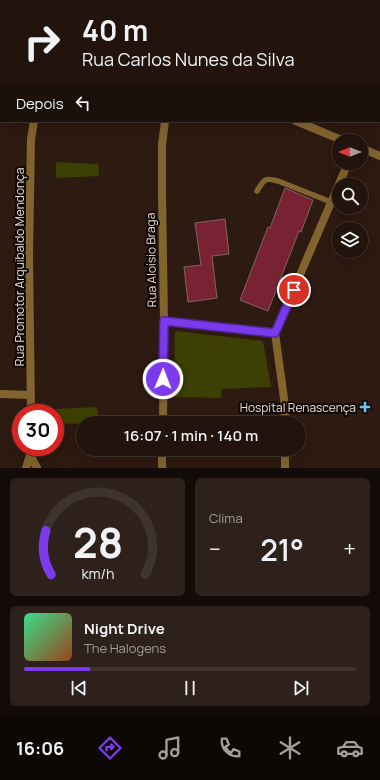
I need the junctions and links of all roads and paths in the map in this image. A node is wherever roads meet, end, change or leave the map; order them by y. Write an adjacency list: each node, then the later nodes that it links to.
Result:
1 (34, 122): 12 (street, Rua Promotor Arquibaldo Mendonça)
2 (165, 122): 9 (street, Rua Aloísio Braga)
3 (298, 122): 4 (street)
4 (332, 136)
5 (368, 151): 6 (street)
6 (380, 156)
7 (257, 191): 8 (lane)
8 (332, 202): 10 (street)
9 (164, 321): 10 (street); 14 (street, Rua Aloísio Braga)
10 (275, 333): 15 (street)
11 (0, 394): 12 (street)
12 (31, 395): 13 (street, Rua Promotor Arquibaldo Mendonça)
13 (31, 404)
14 (163, 416)
15 (285, 416)
16 (29, 456): 20 (street)
17 (32, 456): 21 (street)
18 (162, 456): 22 (street)
19 (285, 456): 23 (street)
20 (26, 468)
21 (37, 468)
22 (162, 468)
23 (285, 468)

